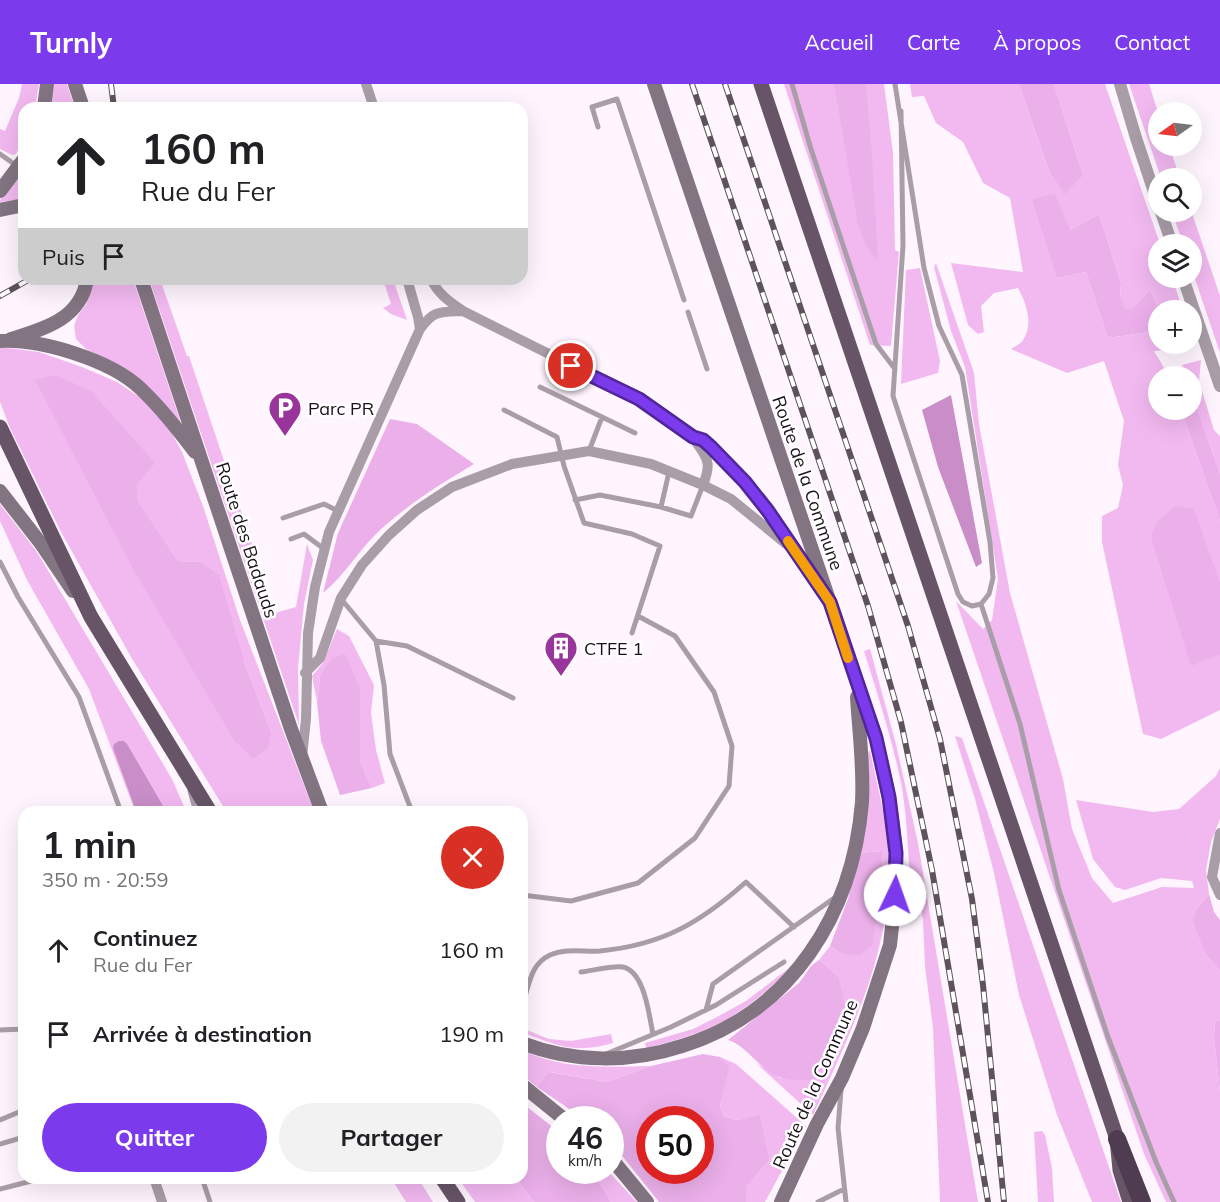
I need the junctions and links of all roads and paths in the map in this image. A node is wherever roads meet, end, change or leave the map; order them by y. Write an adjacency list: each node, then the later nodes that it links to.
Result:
1 (47, 84): 10 (main road)
2 (75, 84): 11 (main road)
3 (366, 84): 12 (street)
4 (654, 84): 57 (main road, Route de la Commune)
5 (761, 84): 93 (main road)
6 (792, 84): 34 (lane)
7 (895, 84): 13 (lane)
8 (1114, 84): 15 (street)
9 (1120, 84): 15 (street)
10 (45, 102)
11 (81, 102)
12 (372, 102)
13 (901, 111): 34 (lane); 58 (lane)
14 (598, 127): 28 (lane)
15 (1136, 138): 19 (street)
16 (0, 154): 17 (lane)
17 (18, 162)
18 (18, 167): 20 (main road)
19 (1148, 174)
20 (0, 191)
21 (18, 206): 22 (main road)
22 (0, 210)
23 (85, 285): 32 (main road)
24 (143, 285): 44 (main road, Route des Badauds)
25 (409, 285): 31 (street)
26 (434, 285): 29 (street)
27 (1186, 288): 36 (street)
28 (684, 300)
29 (463, 311): 31 (street); 41 (street)
30 (688, 312): 33 (lane)
31 (420, 329): 50 (street)
32 (3, 340): 44 (main road)
33 (707, 369)
34 (895, 369): 58 (lane)
35 (540, 387): 38 (lane)
36 (1220, 387)
37 (504, 410): 43 (lane)
38 (602, 417): 40 (lane); 42 (lane)
39 (0, 427): 60 (main road)
40 (635, 433)
41 (693, 437): 46 (street); 54 (street)
42 (589, 451): 43 (street); 45 (street)
43 (562, 455): 48 (lane); 56 (street)
44 (202, 461): 66 (main road, Route des Badauds)
45 (669, 471): 46 (street); 49 (lane)
46 (703, 485): 49 (lane); 54 (street)
47 (0, 491): 60 (main road)
48 (575, 500): 49 (lane); 59 (lane)
49 (661, 507)
50 (338, 511): 51 (lane); 53 (street)
51 (283, 518)
52 (291, 539): 53 (lane)
53 (324, 549): 63 (street)
54 (795, 551): 57 (street)
55 (0, 562): 68 (lane)
56 (341, 598): 62 (lane); 63 (street)
57 (830, 602): 64 (main road, Route de la Commune)
58 (981, 604): 111 (lane)
59 (638, 616): 61 (lane); 76 (lane)
60 (91, 617): 67 (main road)
61 (632, 633)
62 (376, 642): 65 (lane); 72 (lane)
63 (305, 673): 66 (street)
64 (855, 678): 74 (main road); 87 (main road, Route de la Commune)
65 (513, 698)
66 (302, 758): 71 (main road, Route des Badauds)
67 (183, 770): 69 (lane); 70 (main road)
68 (119, 806)
69 (194, 806)
70 (206, 806)
71 (320, 806)
72 (410, 806)
73 (1220, 833): 75 (street)
74 (842, 892): 77 (lane); 86 (main road)
75 (1220, 895)
76 (528, 896)
77 (794, 927): 80 (lane); 81 (lane)
78 (784, 962): 81 (lane)
79 (581, 972): 84 (lane)
80 (528, 981)
81 (706, 1010): 84 (lane)
82 (18, 1029): 83 (lane)
83 (0, 1030)
84 (653, 1034): 86 (lane)
85 (528, 1045): 86 (main road)
86 (593, 1059)
87 (842, 1078): 101 (lane); 106 (main road, Route de la Commune)
88 (528, 1090): 89 (main road)
89 (548, 1106)
90 (18, 1112): 91 (lane)
91 (0, 1120)
92 (18, 1139): 94 (lane)
93 (1117, 1139): 109 (main road); 110 (highway)
94 (0, 1144)
95 (624, 1174): 105 (main road)
96 (20, 1184): 100 (lane)
97 (156, 1184): 102 (street)
98 (204, 1184): 103 (lane)
99 (446, 1184): 104 (main road)
100 (0, 1189)
101 (844, 1189): 107 (lane); 108 (lane)
102 (162, 1202)
103 (210, 1202)
104 (458, 1202)
105 (647, 1202)
106 (781, 1202)
107 (818, 1202)
108 (846, 1202)
109 (1130, 1202)
110 (1142, 1202)
111 (1174, 1202)

